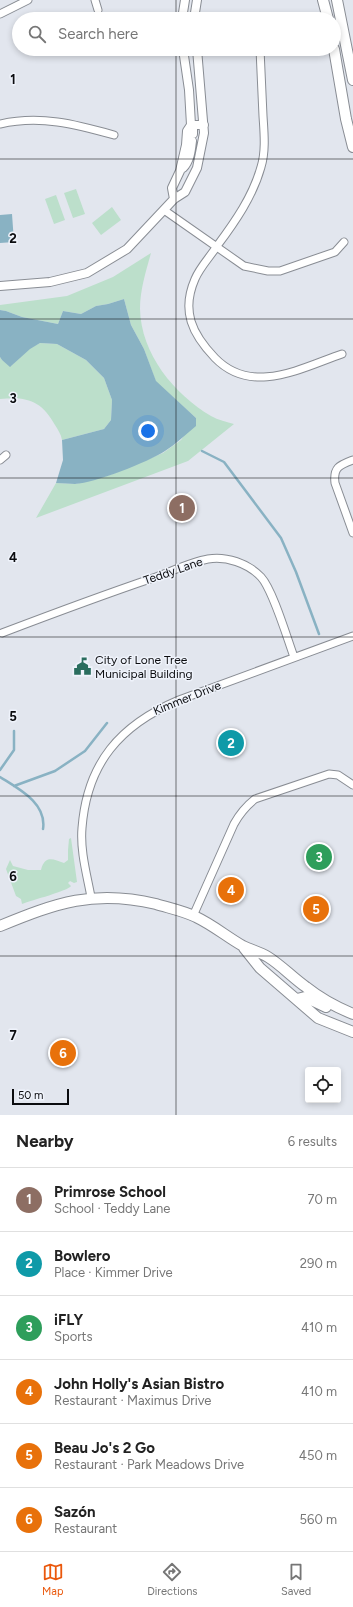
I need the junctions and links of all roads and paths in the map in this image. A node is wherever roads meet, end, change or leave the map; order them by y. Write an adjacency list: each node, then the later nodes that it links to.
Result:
1 (28, 0): 12 (street)
2 (95, 0): 7 (street)
3 (185, 0): 8 (street)
4 (197, 0): 9 (street)
5 (323, 0): 10 (main road)
6 (337, 0): 11 (main road)
7 (98, 10)
8 (183, 12)
9 (195, 12)
10 (326, 12)
11 (340, 12)
12 (0, 14)
13 (341, 17): 18 (main road)
14 (185, 56): 20 (street)
15 (198, 56): 21 (street)
16 (260, 56): 32 (street)
17 (335, 56): 24 (main road)
18 (353, 80)
19 (0, 124): 22 (street)
20 (190, 125): 21 (street); 23 (street); 28 (street)
21 (204, 125): 25 (street)
22 (114, 135)
23 (192, 141): 25 (street); 26 (street)
24 (353, 147)
25 (202, 150): 27 (street)
26 (186, 165): 27 (street); 28 (street)
27 (197, 168): 29 (street)
28 (180, 171): 29 (street)
29 (174, 199): 30 (street)
30 (164, 210): 32 (street); 33 (street)
31 (344, 242): 32 (street)
32 (217, 246): 34 (street)
33 (0, 286)
34 (342, 354)
35 (6, 455): 36 (street)
36 (0, 460)
37 (353, 460): 38 (street)
38 (353, 533)
39 (2, 633): 41 (street, Teddy Lane)
40 (353, 636): 41 (street, Kimmer Drive)
41 (294, 657): 43 (street, Kimmer Drive)
42 (353, 785): 44 (street)
43 (91, 897): 44 (main road); 45 (main road)
44 (193, 916): 46 (main road)
45 (0, 926)
46 (243, 946): 47 (main road); 48 (main road)
47 (260, 968): 48 (main road); 49 (main road)
48 (306, 987): 50 (main road)
49 (297, 999): 51 (main road); 52 (main road)
50 (353, 1014)
51 (353, 1019)
52 (353, 1032)

